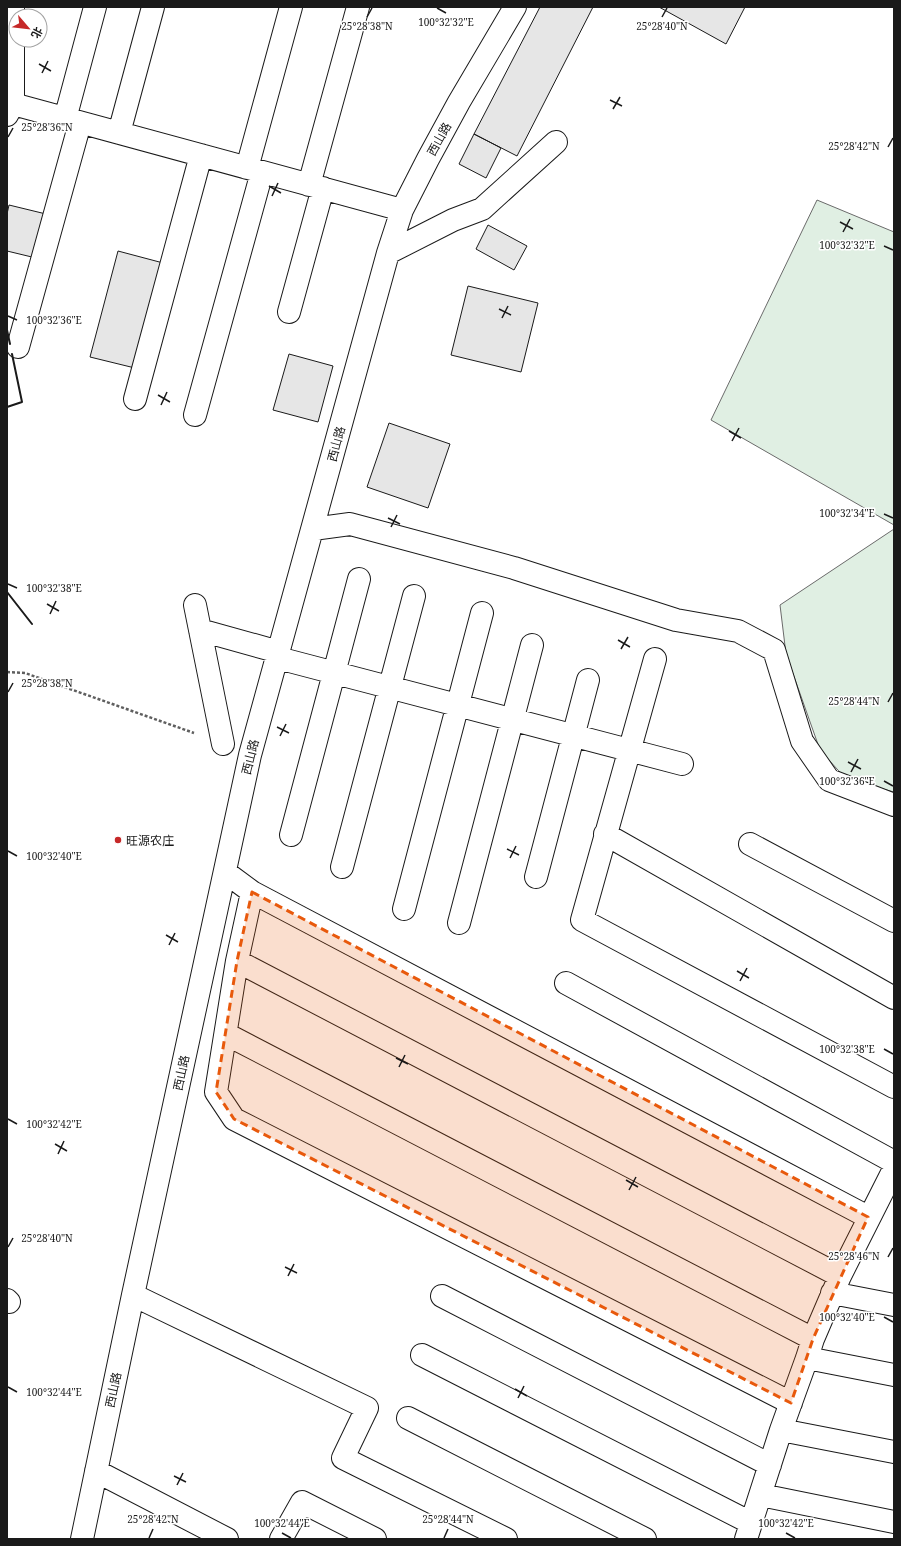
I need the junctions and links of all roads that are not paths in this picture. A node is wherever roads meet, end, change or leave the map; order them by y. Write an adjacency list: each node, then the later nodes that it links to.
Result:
1 (13, 7): 7 (street)
2 (96, 7): 8 (street)
3 (153, 7): 9 (street)
4 (291, 7): 12 (street)
5 (358, 7): 13 (street)
6 (515, 7): 14 (street, 西山路)
7 (10, 110): 8 (street)
8 (73, 121): 9 (street); 17 (street)
9 (118, 133): 11 (street)
10 (556, 142): 15 (street)
11 (201, 155): 12 (street); 18 (street)
12 (254, 170): 13 (street); 19 (street)
13 (316, 187): 14 (street); 16 (street)
14 (402, 210): 15 (street, 西山路)
15 (388, 252): 20 (street, 西山路)
16 (290, 312)
17 (18, 348)
18 (135, 399)
19 (195, 415)
20 (313, 529): 27 (street, 西山路); 38 (street)
21 (359, 579): 29 (street)
22 (414, 596): 31 (street)
23 (195, 604): 25 (street)
24 (482, 613): 32 (street)
25 (200, 630): 27 (street); 35 (street)
26 (532, 645): 33 (street)
27 (278, 655): 29 (street); 43 (street, 西山路)
28 (655, 659): 36 (street)
29 (334, 673): 31 (street); 40 (street)
30 (588, 680): 34 (street)
31 (390, 687): 32 (street); 42 (street)
32 (457, 705): 33 (street); 46 (street)
33 (512, 720): 34 (street); 48 (street)
34 (573, 736): 36 (street); 44 (street)
35 (223, 744)
36 (630, 750): 37 (street); 39 (street)
37 (682, 764)
38 (894, 805)
39 (605, 834): 51 (street); 53 (street)
40 (291, 835)
41 (750, 844): 47 (street)
42 (342, 867)
43 (225, 872): 45 (street); 58 (street, 西山路)
44 (536, 877)
45 (252, 892): 49 (street); 56 (street)
46 (404, 909)
47 (894, 921)
48 (459, 923)
49 (237, 961): 52 (street); 57 (street)
50 (566, 984): 54 (street)
51 (894, 998)
52 (226, 1034): 61 (street); 64 (street)
53 (894, 1087)
54 (894, 1162)
55 (894, 1169): 56 (street)
56 (868, 1217): 57 (street)
57 (836, 1284): 60 (street); 61 (street)
58 (133, 1295): 69 (street, 西山路); 77 (street)
59 (442, 1296): 68 (street)
60 (894, 1305)
61 (810, 1348): 63 (street); 64 (street)
62 (422, 1355): 72 (street)
63 (894, 1375)
64 (791, 1403): 66 (street)
65 (408, 1418): 78 (street)
66 (781, 1430): 67 (street); 68 (street)
67 (894, 1452)
68 (770, 1465): 70 (street)
69 (96, 1471): 73 (street, 西山路); 74 (street)
70 (761, 1495): 71 (street); 72 (street)
71 (894, 1522)
72 (749, 1531)
73 (82, 1539)
74 (227, 1539)
75 (281, 1539): 76 (street)
76 (375, 1539)
77 (506, 1539)
78 (645, 1539)

